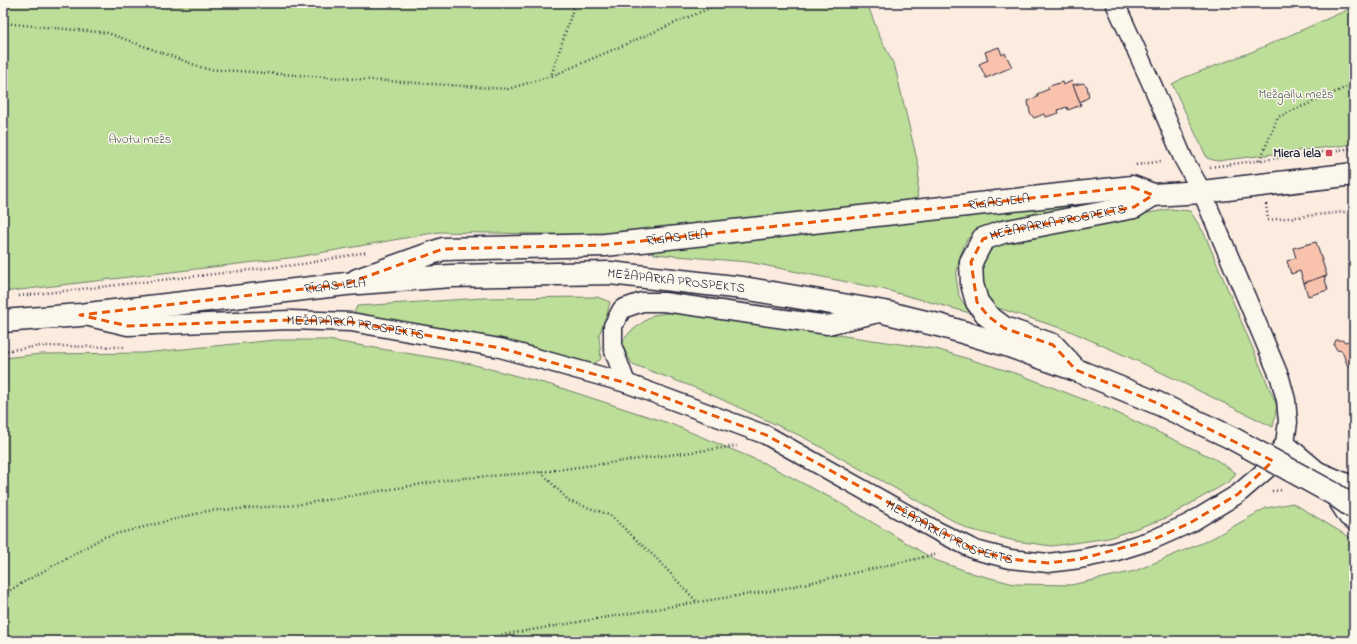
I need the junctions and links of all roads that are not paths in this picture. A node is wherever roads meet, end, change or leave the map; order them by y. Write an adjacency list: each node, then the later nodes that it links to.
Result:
1 (1115, 3): 3 (street)
2 (1354, 174): 3 (main road, RĪGAS IELA)
3 (1202, 192): 4 (main road, RĪGAS IELA); 11 (street)
4 (1153, 195): 5 (main road, RĪGAS IELA); 9 (main road, MEŽAPARKA PROSPEKTS)
5 (346, 284): 6 (main road, MEŽAPARKA PROSPEKTS); 7 (main road, RĪGAS IELA)
6 (884, 312): 9 (main road, MEŽAPARKA PROSPEKTS); 10 (street, MEŽAPARKA PROSPEKTS)
7 (80, 315): 8 (main road, RĪGAS IELA); 10 (street, MEŽAPARKA PROSPEKTS)
8 (3, 321)
9 (1076, 370): 14 (main road, MEŽAPARKA PROSPEKTS, bridge)
10 (626, 383): 11 (street, MEŽAPARKA PROSPEKTS)
11 (1285, 443): 12 (street)
12 (1318, 471): 13 (street); 15 (street)
13 (1354, 486)
14 (1354, 508)
15 (1354, 521)

